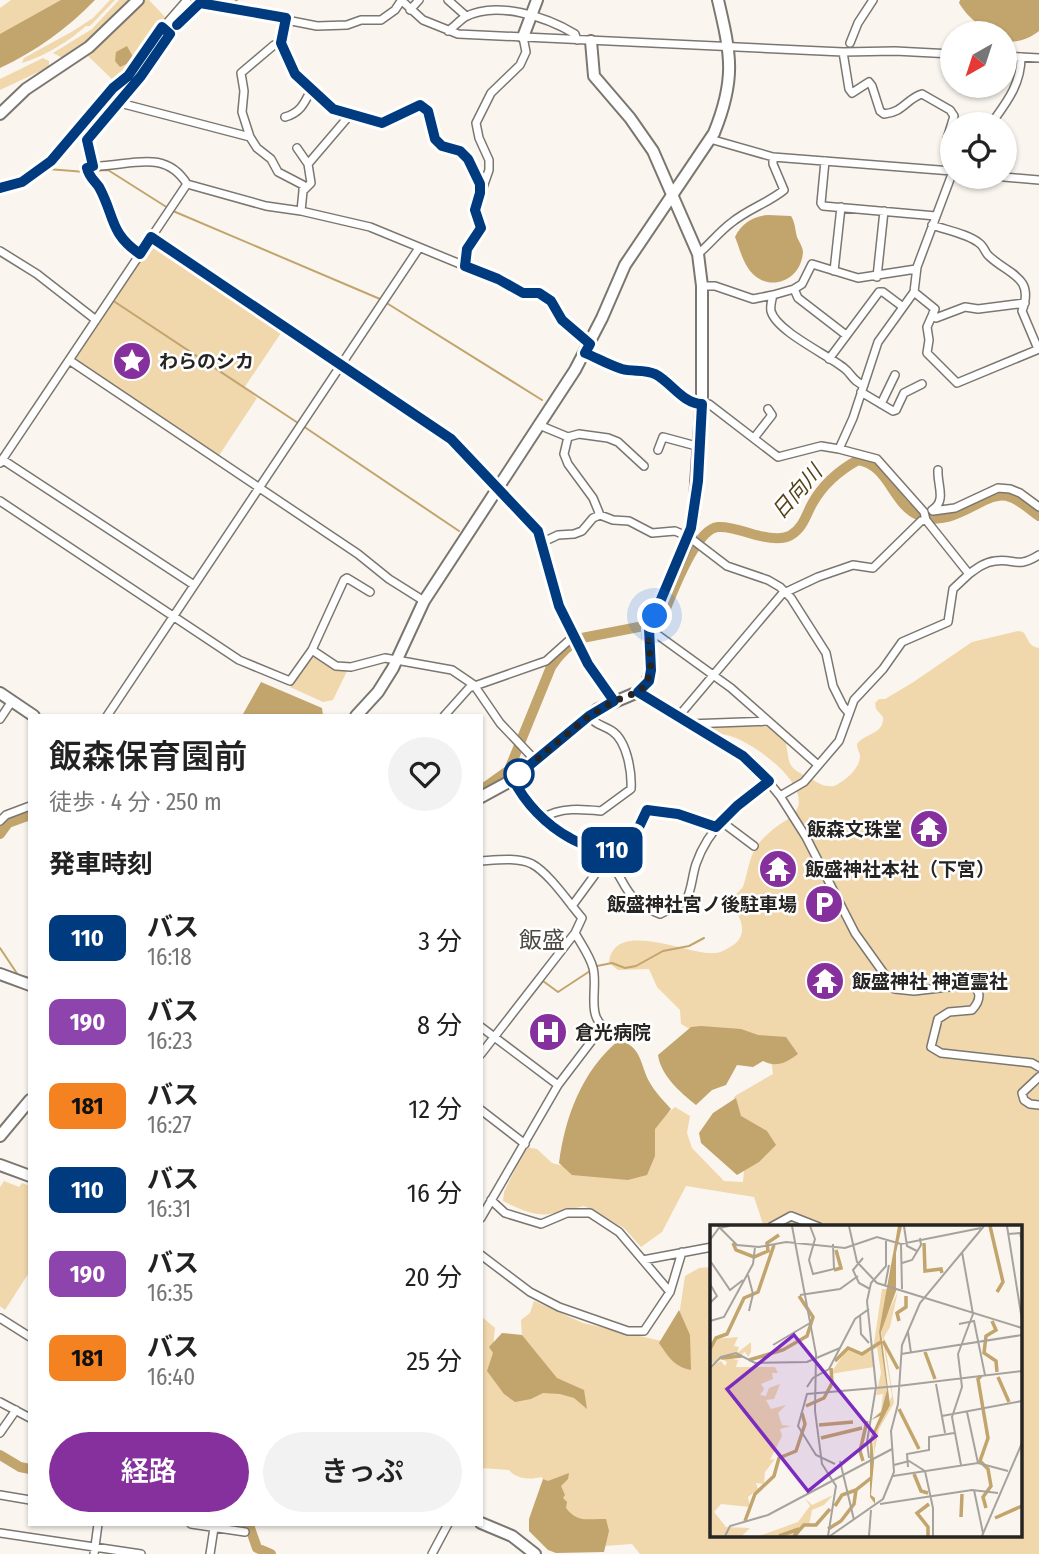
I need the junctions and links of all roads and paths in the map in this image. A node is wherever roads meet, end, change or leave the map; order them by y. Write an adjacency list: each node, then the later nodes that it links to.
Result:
1 (138, 0): 31 (street)
2 (187, 0): 13 (street)
3 (401, 0): 9 (street); 12 (street)
4 (419, 0): 9 (street)
5 (448, 0): 11 (street)
6 (537, 0): 10 (street)
7 (718, 0): 21 (street)
8 (873, 0): 20 (street)
9 (410, 10): 14 (street)
10 (531, 15): 11 (street); 16 (street); 17 (street)
11 (466, 16): 14 (street)
12 (286, 18): 15 (street); 19 (street)
13 (162, 27): 15 (street); 45 (street)
14 (448, 31): 16 (street)
15 (170, 34): 28 (street)
16 (523, 37): 17 (street); 48 (street)
17 (577, 40): 18 (street)
18 (591, 41): 21 (street); 49 (street)
19 (281, 43): 27 (street); 34 (street)
20 (850, 43)
21 (729, 46): 22 (street); 35 (street)
22 (843, 52): 23 (street); 29 (street)
23 (940, 53)
24 (1017, 57): 25 (street)
25 (1021, 57): 26 (street); 30 (street)
26 (1039, 58)
27 (312, 90): 32 (street); 33 (street)
28 (120, 103): 34 (street); 40 (street)
29 (951, 112)
30 (1001, 112)
31 (0, 114)
32 (349, 116): 39 (street); 48 (street)
33 (285, 117)
34 (250, 137): 47 (street)
35 (710, 139): 37 (street); 49 (street)
36 (297, 148): 39 (street)
37 (773, 157): 38 (street); 59 (street)
38 (825, 161): 41 (street); 50 (street)
39 (308, 164): 47 (street)
40 (90, 170): 44 (street); 58 (street)
41 (940, 172)
42 (1017, 178): 43 (street)
43 (1039, 180)
44 (187, 184): 51 (street); 55 (street)
45 (0, 188)
46 (946, 189): 53 (street)
47 (303, 191): 51 (street)
48 (480, 193): 60 (street)
49 (673, 194): 59 (street); 73 (street)
50 (841, 207): 52 (street); 62 (street)
51 (301, 211): 56 (street)
52 (884, 211): 53 (street); 63 (street)
53 (936, 216): 54 (street)
54 (932, 225): 61 (street); 68 (street)
55 (151, 237): 58 (street); 77 (street)
56 (419, 248): 60 (street); 77 (street)
57 (0, 251): 71 (street)
58 (140, 254): 71 (street)
59 (698, 254): 64 (street)
60 (465, 266): 73 (street)
61 (916, 269): 63 (street); 66 (street)
62 (834, 271): 63 (street); 65 (street)
63 (877, 277)
64 (702, 286): 67 (street); 81 (street)
65 (794, 289): 67 (street); 72 (street)
66 (914, 292): 69 (street); 70 (street)
67 (773, 295): 75 (street)
68 (1025, 303): 70 (street); 74 (street)
69 (903, 307): 72 (street); 80 (street)
70 (933, 313): 74 (street)
71 (96, 320): 76 (street)
72 (846, 335): 75 (street)
73 (587, 348): 81 (street); 84 (street)
74 (1039, 349)
75 (829, 359): 80 (street)
76 (69, 360): 90 (street); 94 (street)
77 (341, 363): 93 (street); 94 (street)
78 (895, 375): 82 (street)
79 (922, 384): 82 (street)
80 (863, 389): 82 (street); 88 (street)
81 (702, 404): 86 (street); 87 (street)
82 (881, 404)
83 (768, 409): 86 (street)
84 (539, 425): 85 (street); 93 (street)
85 (568, 437): 91 (street); 98 (street)
86 (754, 438): 88 (street)
87 (700, 447): 89 (street); 99 (street)
88 (839, 449): 97 (street)
89 (659, 450)
90 (1, 461): 103 (street)
91 (644, 466)
92 (938, 470): 97 (street)
93 (497, 487): 100 (street); 106 (street)
94 (259, 488): 103 (street); 106 (street)
95 (0, 501): 107 (street)
96 (1039, 507): 97 (street)
97 (928, 514): 102 (street); 105 (street)
98 (600, 515): 99 (street); 100 (street)
99 (691, 538): 105 (street); 108 (street)
100 (541, 542): 109 (street)
101 (1039, 555): 102 (street)
102 (969, 574): 118 (street)
103 (194, 585): 107 (street)
104 (370, 592): 110 (street)
105 (785, 593): 112 (street); 118 (street)
106 (424, 601): 111 (street)
107 (173, 617): 110 (street); 120 (street)
108 (648, 630): 112 (street); 114 (street)
109 (575, 635): 113 (street); 117 (street)
110 (312, 650): 111 (street)
111 (398, 659): 113 (street); 121 (street)
112 (715, 676): 124 (street); 126 (street)
113 (474, 685): 122 (street); 128 (street)
114 (638, 692): 117 (street); 124 (street)
115 (0, 693): 116 (street)
116 (12, 701): 119 (street); 125 (street)
117 (614, 701): 123 (street)
118 (848, 712): 129 (street)
119 (31, 714)
120 (108, 714)
121 (358, 714)
122 (446, 714)
123 (589, 716): 128 (street); 135 (street)
124 (678, 717): 127 (street)
125 (0, 719)
126 (769, 721): 127 (street); 129 (street)
127 (689, 724): 131 (street)
128 (535, 760): 130 (street)
129 (817, 764): 133 (street)
130 (513, 779): 132 (street); 135 (street)
131 (769, 781): 133 (street); 137 (street)
132 (483, 796)
133 (780, 796): 148 (street)
134 (28, 807): 136 (street)
135 (543, 818): 139 (street)
136 (0, 821)
137 (719, 824): 138 (street); 139 (street); 139 (street)
138 (754, 846)
139 (604, 855): 141 (street)
140 (485, 860): 141 (street)
141 (572, 906): 142 (street)
142 (575, 933): 146 (street); 150 (street)
143 (0, 974): 144 (street)
144 (28, 984)
145 (483, 1028): 146 (street)
146 (495, 1037): 147 (street); 150 (street)
147 (483, 1052)
148 (1039, 1066)
149 (1039, 1077): 152 (street)
150 (558, 1085): 155 (street)
151 (28, 1102): 154 (street)
152 (1039, 1105)
153 (483, 1112): 155 (street)
154 (0, 1136)
155 (525, 1144): 158 (street)
156 (0, 1165): 157 (street)
157 (28, 1175)
158 (491, 1200): 159 (street); 165 (street)
159 (483, 1214)
160 (775, 1225): 161 (street)
161 (814, 1225)
162 (710, 1247): 163 (street)
163 (682, 1252): 165 (street); 166 (street)
164 (483, 1257): 166 (street)
165 (643, 1260): 166 (street)
166 (670, 1292)
167 (0, 1318): 168 (street)
168 (28, 1336)
169 (0, 1402): 170 (street)
170 (16, 1410): 171 (street); 172 (street)
171 (28, 1417)
172 (0, 1433)
173 (0, 1495): 174 (street)
174 (28, 1500)
175 (483, 1524): 186 (street)
176 (98, 1526): 182 (street)
177 (202, 1526): 179 (street)
178 (447, 1526): 185 (street)
179 (214, 1528): 181 (street); 184 (street)
180 (0, 1532): 182 (street)
181 (245, 1532)
182 (94, 1550): 183 (street)
183 (141, 1554)
184 (210, 1554)
185 (432, 1554)
186 (535, 1554)

